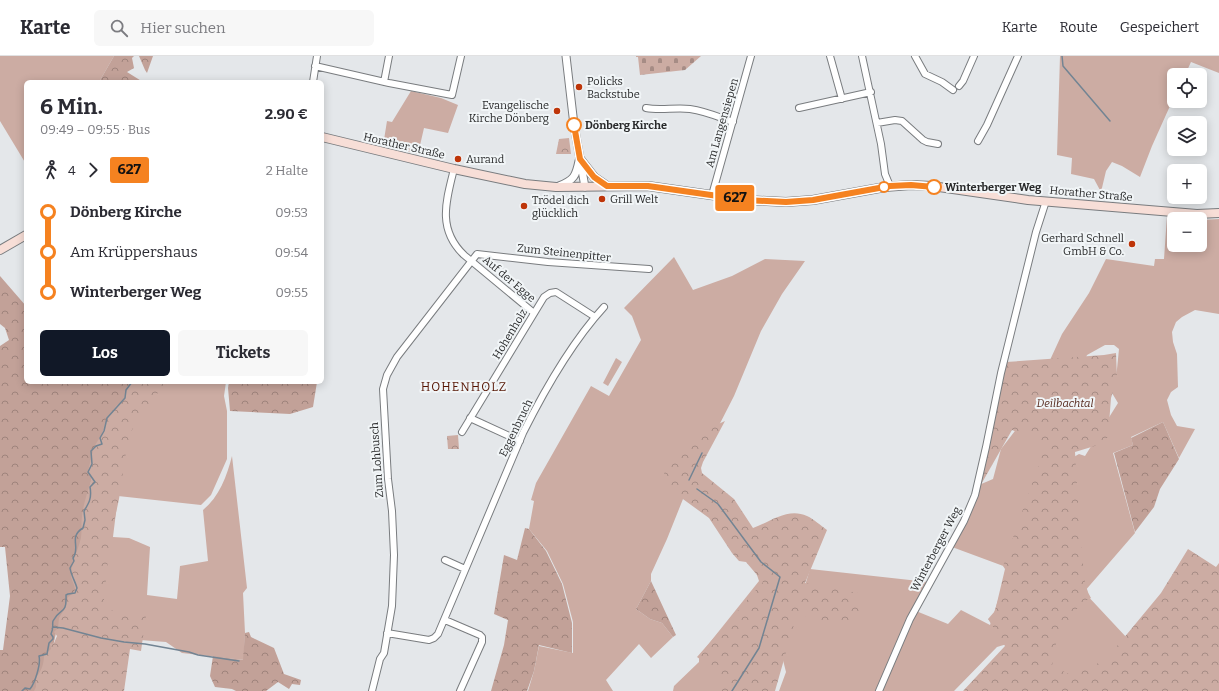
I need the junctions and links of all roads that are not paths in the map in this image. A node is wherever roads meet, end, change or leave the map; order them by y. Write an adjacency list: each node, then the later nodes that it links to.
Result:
1 (317, 56): 11 (street)
2 (388, 56): 13 (street)
3 (461, 56): 13 (street)
4 (566, 56): 23 (street)
5 (751, 56): 18 (street, Am Langensiepen)
6 (830, 56): 15 (street)
7 (915, 56): 8 (street)
8 (974, 56)
9 (1018, 56): 21 (street)
10 (864, 57): 14 (street)
11 (315, 66): 12 (street); 13 (street)
12 (313, 80)
13 (384, 82)
14 (871, 92): 15 (street); 19 (street)
15 (842, 98): 17 (street)
16 (646, 108): 18 (street)
17 (799, 108)
18 (733, 122): 29 (street, Am Langensiepen)
19 (877, 123): 22 (street); 26 (street)
20 (324, 137): 24 (main road, Horather Straße)
21 (978, 141)
22 (938, 144)
23 (580, 159): 25 (main road); 27 (street); 28 (street)
24 (454, 169): 27 (main road, Horather Straße); 35 (street, Auf der Egge)
25 (607, 186): 28 (main road, Horather Straße); 29 (main road, Horather Straße)
26 (890, 186): 29 (main road, Horather Straße); 30 (main road, Horather Straße)
27 (556, 187): 28 (main road, Horather Straße)
28 (585, 187)
29 (712, 195)
30 (1046, 201): 31 (main road, Horather Straße); 49 (street, Winterberger Weg)
31 (1219, 213)
32 (24, 236): 33 (main road)
33 (0, 250)
34 (477, 254): 35 (street, Zum Lohbusch); 36 (street, Zum Steinenpitter)
35 (472, 261): 38 (street, Auf der Egge); 46 (street, Zum Lohbusch)
36 (649, 269)
37 (604, 307): 39 (street, Eggenbruch)
38 (534, 313): 39 (street, Hohenholz); 40 (street, Hohenholz)
39 (595, 317): 42 (street, Eggenbruch)
40 (470, 418): 41 (street, Hohenholz); 42 (street)
41 (462, 432)
42 (520, 441): 44 (street, Eggenbruch)
43 (445, 560): 44 (street)
44 (465, 569): 45 (street, Eggenbruch)
45 (445, 620): 46 (street, Eggenbruch); 48 (street)
46 (387, 633): 47 (street, Zum Lohbusch)
47 (372, 691)
48 (460, 691)
49 (879, 691)

